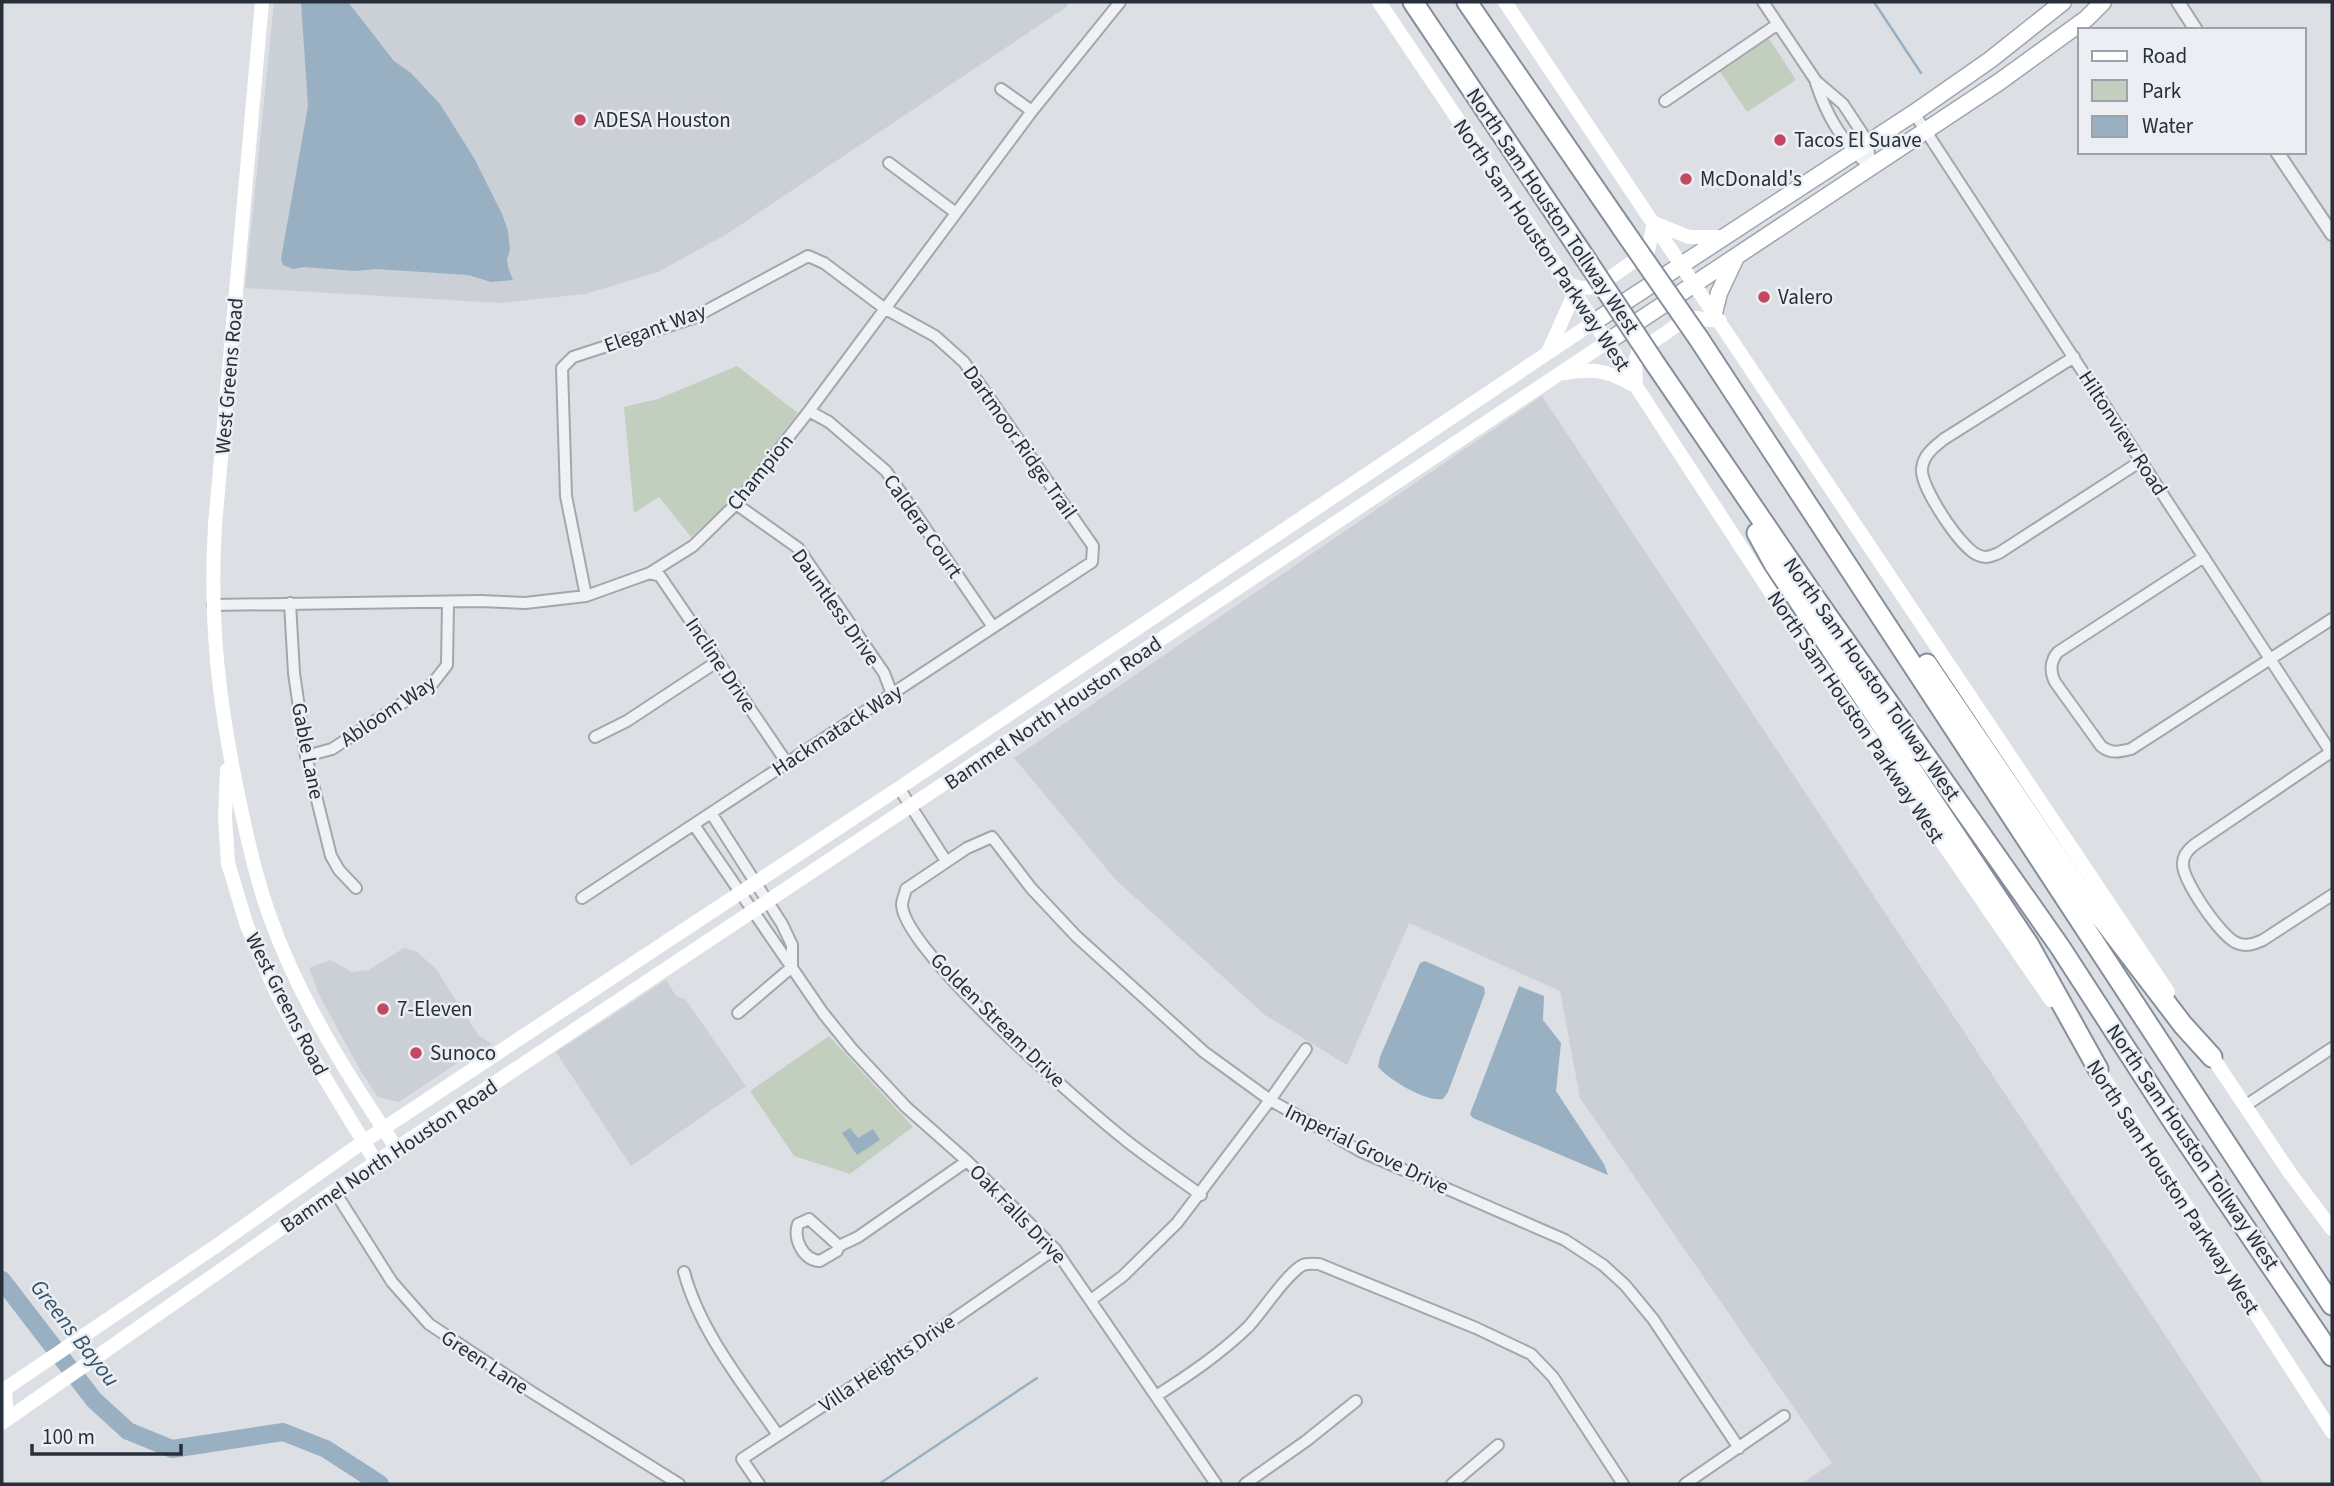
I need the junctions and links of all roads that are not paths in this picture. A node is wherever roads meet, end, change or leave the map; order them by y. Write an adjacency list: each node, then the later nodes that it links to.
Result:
1 (262, 2): 54 (main road, West Greens Road)
2 (1119, 2): 16 (street, Champion)
3 (1379, 2): 32 (main road, North Sam Houston Parkway West)
4 (1413, 2): 41 (highway, North Sam Houston Tollway West, bridge)
5 (1467, 2): 44 (highway, North Sam Houston Tollway West, bridge)
6 (1505, 2): 25 (main road)
7 (1763, 2): 11 (street)
8 (2063, 2): 17 (main road, Bammel North Houston Road)
9 (2103, 2): 18 (main road, Bammel North Houston Road)
10 (2178, 2): 12 (street)
11 (1778, 24): 13 (street); 15 (street)
12 (2195, 28)
13 (1815, 80): 19 (street); 20 (street)
14 (1001, 89): 16 (street)
15 (1665, 101)
16 (1032, 111): 24 (street, Champion)
17 (1914, 113): 18 (street, Hiltonview Road); 19 (main road, Bammel North Houston Road)
18 (1926, 131): 23 (main road, Bammel North Houston Road); 38 (street, Hiltonview Road)
19 (1868, 142): 20 (main road, Bammel North Houston Road); 23 (street)
20 (1853, 152): 23 (street); 27 (main road, Bammel North Houston Road)
21 (2278, 154): 26 (street)
22 (890, 163): 24 (street)
23 (1870, 167): 28 (main road, Bammel North Houston Road)
24 (956, 213): 33 (street, Champion)
25 (1654, 223): 27 (main road); 30 (main road); 32 (main road)
26 (2332, 234)
27 (1723, 237): 30 (main road, Bammel North Houston Road)
28 (1736, 256): 31 (main road, Bammel North Houston Road); 34 (main road)
29 (824, 263): 33 (street, Dartmoor Ridge Trail); 51 (street, Elegant Way)
30 (1682, 264): 31 (main road); 35 (main road, Bammel North Houston Road)
31 (1695, 284): 34 (main road); 36 (main road, Bammel North Houston Road)
32 (1571, 289): 35 (main road, North Sam Houston Parkway West); 37 (main road)
33 (884, 308): 42 (street, Champion); 49 (street, Dartmoor Ridge Trail)
34 (1717, 317): 40 (main road); 88 (main road)
35 (1594, 322): 36 (main road, North Sam Houston Parkway West); 37 (main road, Bammel North Houston Road)
36 (1607, 342): 39 (main road, Bammel North Houston Road); 40 (main road, North Sam Houston Parkway West)
37 (1549, 352): 46 (main road, Bammel North Houston Road)
38 (2074, 358): 43 (street, Hiltonview Road); 43 (street)
39 (1559, 374): 40 (main road); 47 (main road, Bammel North Houston Road)
40 (1636, 387): 89 (main road, North Sam Houston Parkway West)
41 (1682, 405): 89 (highway); 107 (highway, North Sam Houston Tollway West)
42 (809, 411): 45 (street, Champion); 57 (street, Caldera Court)
43 (2141, 461): 48 (street, Hiltonview Road)
44 (1791, 479): 88 (highway); 106 (highway, North Sam Houston Tollway West)
45 (736, 504): 50 (street, Champion); 61 (street, Dauntless Drive)
46 (1304, 516): 47 (main road); 56 (main road, Bammel North Houston Road)
47 (1317, 536): 58 (main road, Bammel North Houston Road)
48 (2204, 556): 59 (street, Hiltonview Road); 59 (street)
49 (1092, 562): 57 (street, Hackmatack Way)
50 (650, 573): 51 (street, Champion); 60 (street, Incline Drive)
51 (586, 596): 53 (street, Champion)
52 (289, 603): 53 (street, Champion); 54 (street, Champion); 65 (street, Gable Lane)
53 (448, 603): 65 (street, Abloom Way)
54 (213, 606): 63 (main road, West Greens Road)
55 (2332, 619): 59 (street)
56 (1140, 626): 58 (main road); 67 (main road, Bammel North Houston Road)
57 (993, 627): 61 (street, Hackmatack Way)
58 (1152, 646): 68 (main road, Bammel North Houston Road)
59 (2270, 659): 64 (street, Hiltonview Road)
60 (718, 661): 62 (street); 66 (street, Incline Drive)
61 (892, 694): 66 (street, Hackmatack Way)
62 (595, 737)
63 (227, 750): 81 (main road, West Greens Road); 82 (main road, West Greens Road)
64 (2332, 753): 76 (street)
65 (306, 755): 74 (street, Gable Lane)
66 (787, 763): 69 (street, Hackmatack Way)
67 (899, 788): 68 (street); 73 (main road, Bammel North Houston Road)
68 (911, 807): 72 (street); 78 (main road, Bammel North Houston Road)
69 (711, 813): 70 (street, Hackmatack Way); 73 (street, Oak Falls Drive)
70 (694, 825): 75 (street, Oak Falls Drive); 77 (street, Hackmatack Way)
71 (992, 837): 72 (street, Golden Stream Drive); 90 (street, Imperial Grove Drive)
72 (946, 861): 98 (street, Golden Stream Drive)
73 (755, 881): 75 (main road, Bammel North Houston Road); 78 (street, Oak Falls Drive)
74 (356, 888)
75 (739, 892): 79 (street, Oak Falls Drive); 84 (main road, Bammel North Houston Road)
76 (2332, 895)
77 (582, 898)
78 (768, 902): 79 (main road, Bammel North Houston Road); 80 (street, Oak Falls Drive)
79 (753, 913): 80 (street, Oak Falls Drive); 85 (main road, Bammel North Houston Road)
80 (792, 967): 83 (street); 95 (street, Oak Falls Drive)
81 (298, 984): 82 (main road); 92 (main road, West Greens Road)
82 (276, 992): 93 (main road, West Greens Road)
83 (738, 1013)
84 (555, 1014): 85 (main road); 92 (main road, Bammel North Houston Road)
85 (568, 1034): 94 (main road, Bammel North Houston Road)
86 (2332, 1048): 91 (street)
87 (1306, 1049): 90 (street)
88 (2212, 1056): 91 (main road)
89 (2098, 1069): 113 (main road, North Sam Houston Parkway West)
90 (1270, 1100): 98 (street); 116 (street, Imperial Grove Drive)
91 (2245, 1106): 99 (main road)
92 (384, 1129): 93 (main road, Bammel North Houston Road); 94 (main road, West Greens Road)
93 (363, 1142): 96 (main road, West Greens Road); 100 (main road, Bammel North Houston Road)
94 (397, 1149): 96 (main road, Bammel North Houston Road)
95 (967, 1161): 101 (street); 102 (street, Oak Falls Drive)
96 (376, 1162): 97 (main road, Bammel North Houston Road)
97 (335, 1192): 103 (main road, Bammel North Houston Road); 117 (street, Green Lane)
98 (1201, 1195): 105 (street)
99 (2332, 1229)
100 (216, 1246): 103 (main road); 108 (main road, Bammel North Houston Road)
101 (839, 1246)
102 (1055, 1249): 105 (street, Oak Falls Drive); 114 (street, Villa Heights Drive)
103 (229, 1267): 112 (main road, Bammel North Houston Road)
104 (684, 1272): 114 (street)
105 (1091, 1300): 109 (street, Oak Falls Drive)
106 (2332, 1306)
107 (2332, 1356)
108 (3, 1388): 112 (main road)
109 (1156, 1396): 119 (street, Oak Falls Drive); 122 (street)
110 (1356, 1401): 120 (street)
111 (1784, 1416): 116 (street)
112 (2, 1422)
113 (2332, 1432)
114 (778, 1435): 118 (street, Villa Heights Drive)
115 (1498, 1445): 121 (street)
116 (1739, 1448): 123 (street)
117 (680, 1484)
118 (759, 1484)
119 (1216, 1484)
120 (1245, 1484)
121 (1452, 1484)
122 (1623, 1484)
123 (1685, 1484)

